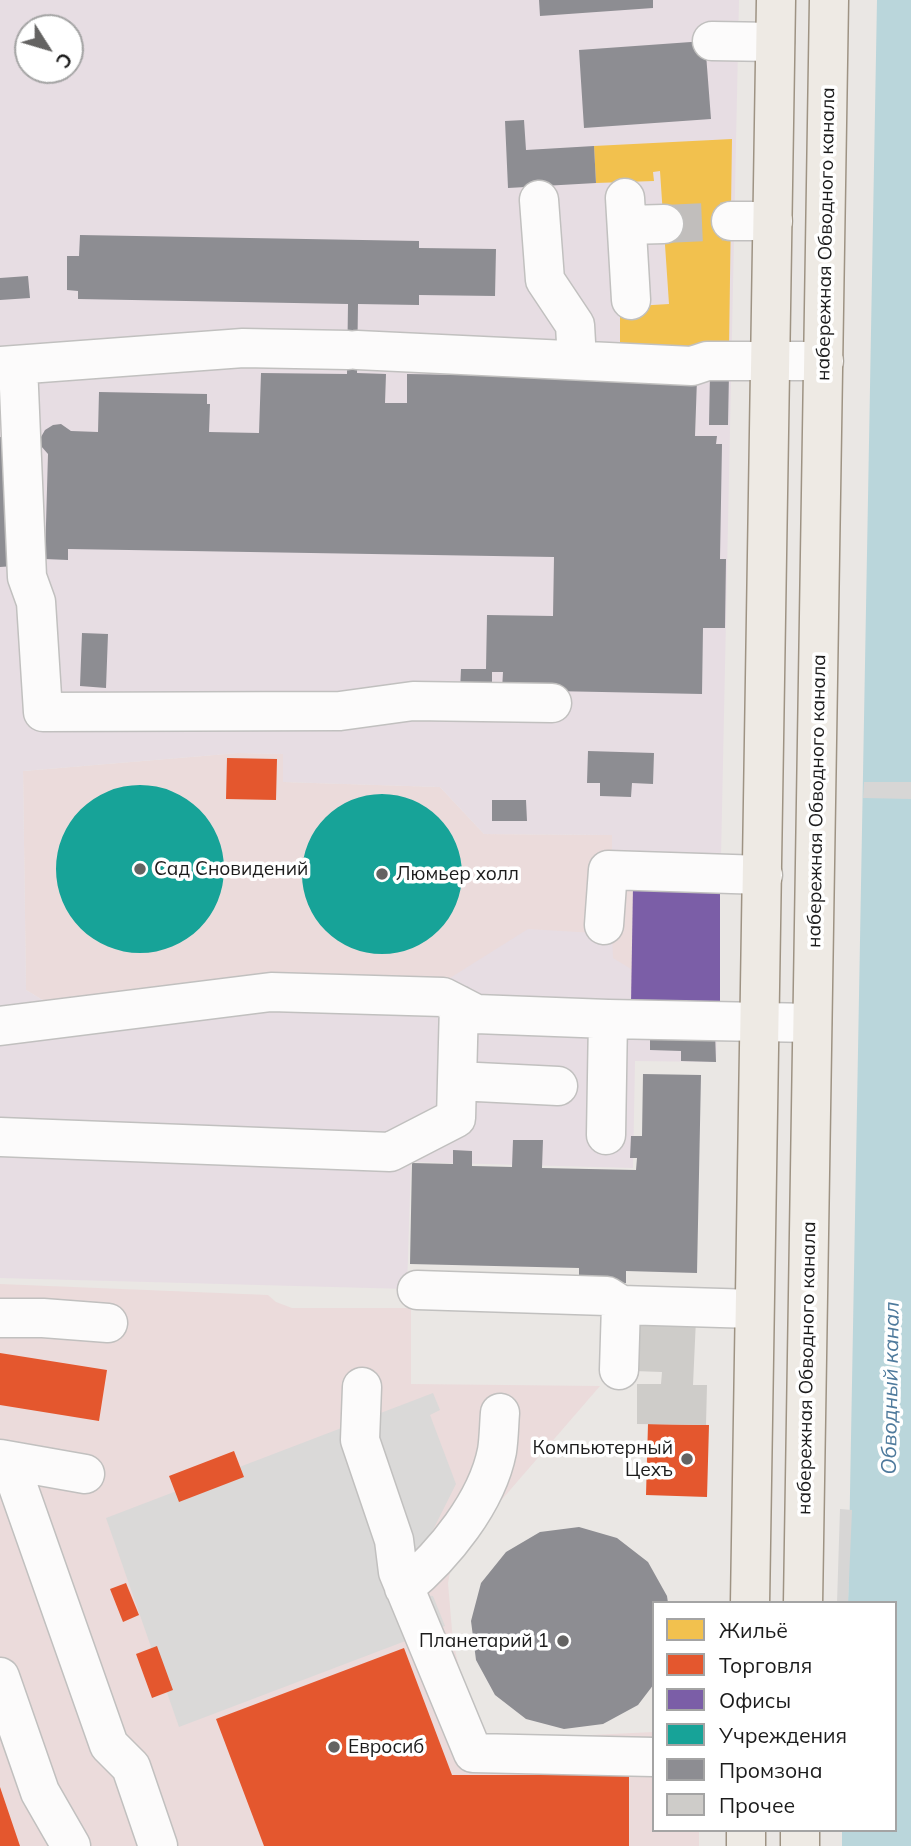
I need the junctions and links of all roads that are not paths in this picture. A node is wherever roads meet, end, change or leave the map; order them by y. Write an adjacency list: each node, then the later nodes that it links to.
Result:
1 (776, 0): 4 (main road)
2 (830, 0): 12 (main road, набережная Обводного канала)
3 (712, 41): 4 (lane)
4 (775, 42): 7 (main road)
5 (539, 200): 10 (lane)
6 (639, 215): 9 (lane)
7 (773, 220): 8 (lane); 11 (main road)
8 (731, 221)
9 (631, 300)
10 (577, 360): 11 (lane); 13 (lane)
11 (770, 361): 12 (lane); 16 (main road)
12 (824, 361): 21 (main road, набережная Обводного канала)
13 (9, 366): 14 (lane)
14 (13, 578): 15 (lane)
15 (552, 703)
16 (763, 875): 17 (lane); 20 (main road)
17 (604, 925)
18 (459, 1005): 19 (lane); 22 (lane); 23 (lane)
19 (608, 1019): 20 (lane); 25 (lane)
20 (759, 1022): 21 (lane); 29 (main road)
21 (812, 1023): 39 (main road, набережная Обводного канала)
22 (0, 1026)
23 (457, 1081): 24 (lane); 26 (lane)
24 (558, 1086)
25 (606, 1135)
26 (0, 1137)
27 (417, 1290): 28 (lane)
28 (621, 1305): 29 (lane); 32 (lane)
29 (754, 1310): 38 (main road)
30 (0, 1318): 31 (lane)
31 (108, 1323)
32 (619, 1370)
33 (362, 1387): 37 (lane)
34 (500, 1413): 37 (lane)
35 (4, 1460): 36 (lane); 43 (lane)
36 (85, 1474)
37 (404, 1588): 41 (lane)
38 (750, 1601)
39 (803, 1601)
40 (0, 1676): 42 (lane)
41 (652, 1757)
42 (71, 1846)
43 (158, 1846)

